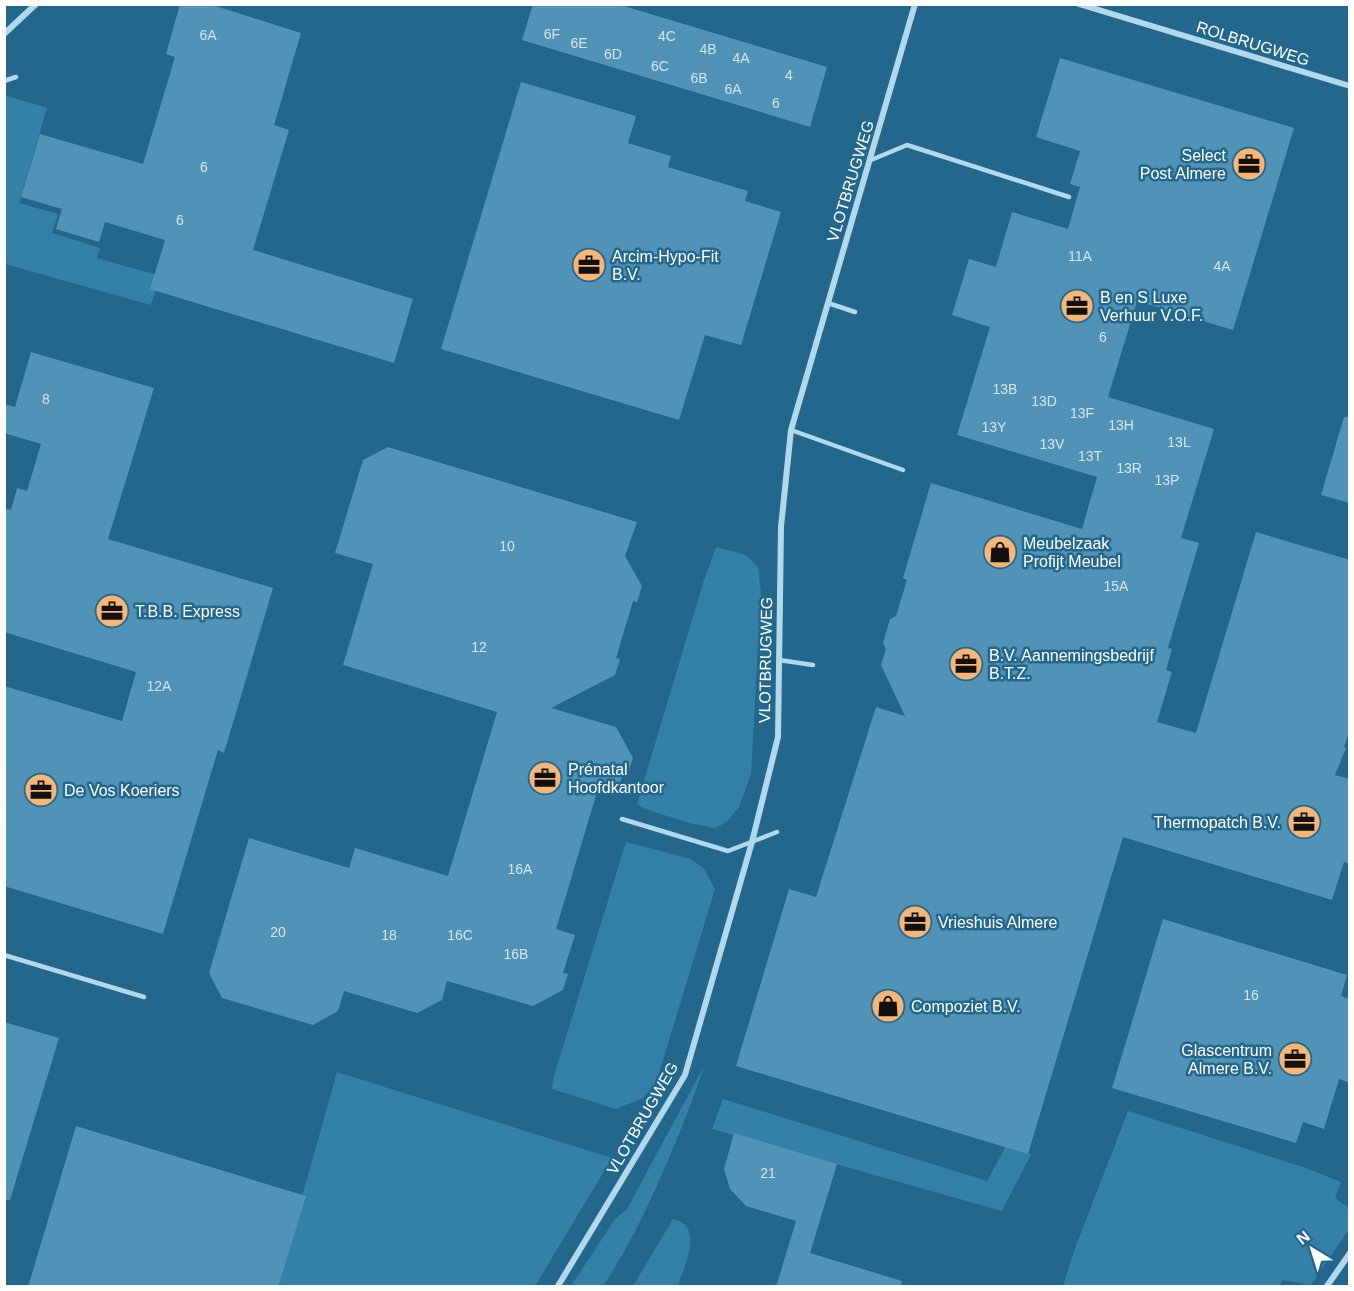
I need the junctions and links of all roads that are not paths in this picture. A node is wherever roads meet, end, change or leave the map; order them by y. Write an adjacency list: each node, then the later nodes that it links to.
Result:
1 (36, 4): 4 (street)
2 (915, 4): 8 (street, VLOTBRUGWEG)
3 (1079, 4): 7 (street, ROLBRUGWEG)
4 (4, 34)
5 (16, 77): 6 (lane)
6 (4, 81)
7 (1350, 86)
8 (871, 160): 9 (lane); 10 (street, VLOTBRUGWEG)
9 (1069, 197)
10 (828, 303): 11 (lane); 12 (street, VLOTBRUGWEG)
11 (855, 312)
12 (791, 430): 13 (lane); 14 (street, VLOTBRUGWEG)
13 (903, 470)
14 (779, 660): 15 (lane); 18 (street, VLOTBRUGWEG)
15 (813, 665)
16 (622, 819): 18 (lane)
17 (777, 832): 18 (lane)
18 (752, 842): 22 (street, VLOTBRUGWEG)
19 (4, 955): 20 (lane)
20 (144, 998)
21 (1350, 1253): 23 (street)
22 (558, 1287)
23 (1327, 1287)

